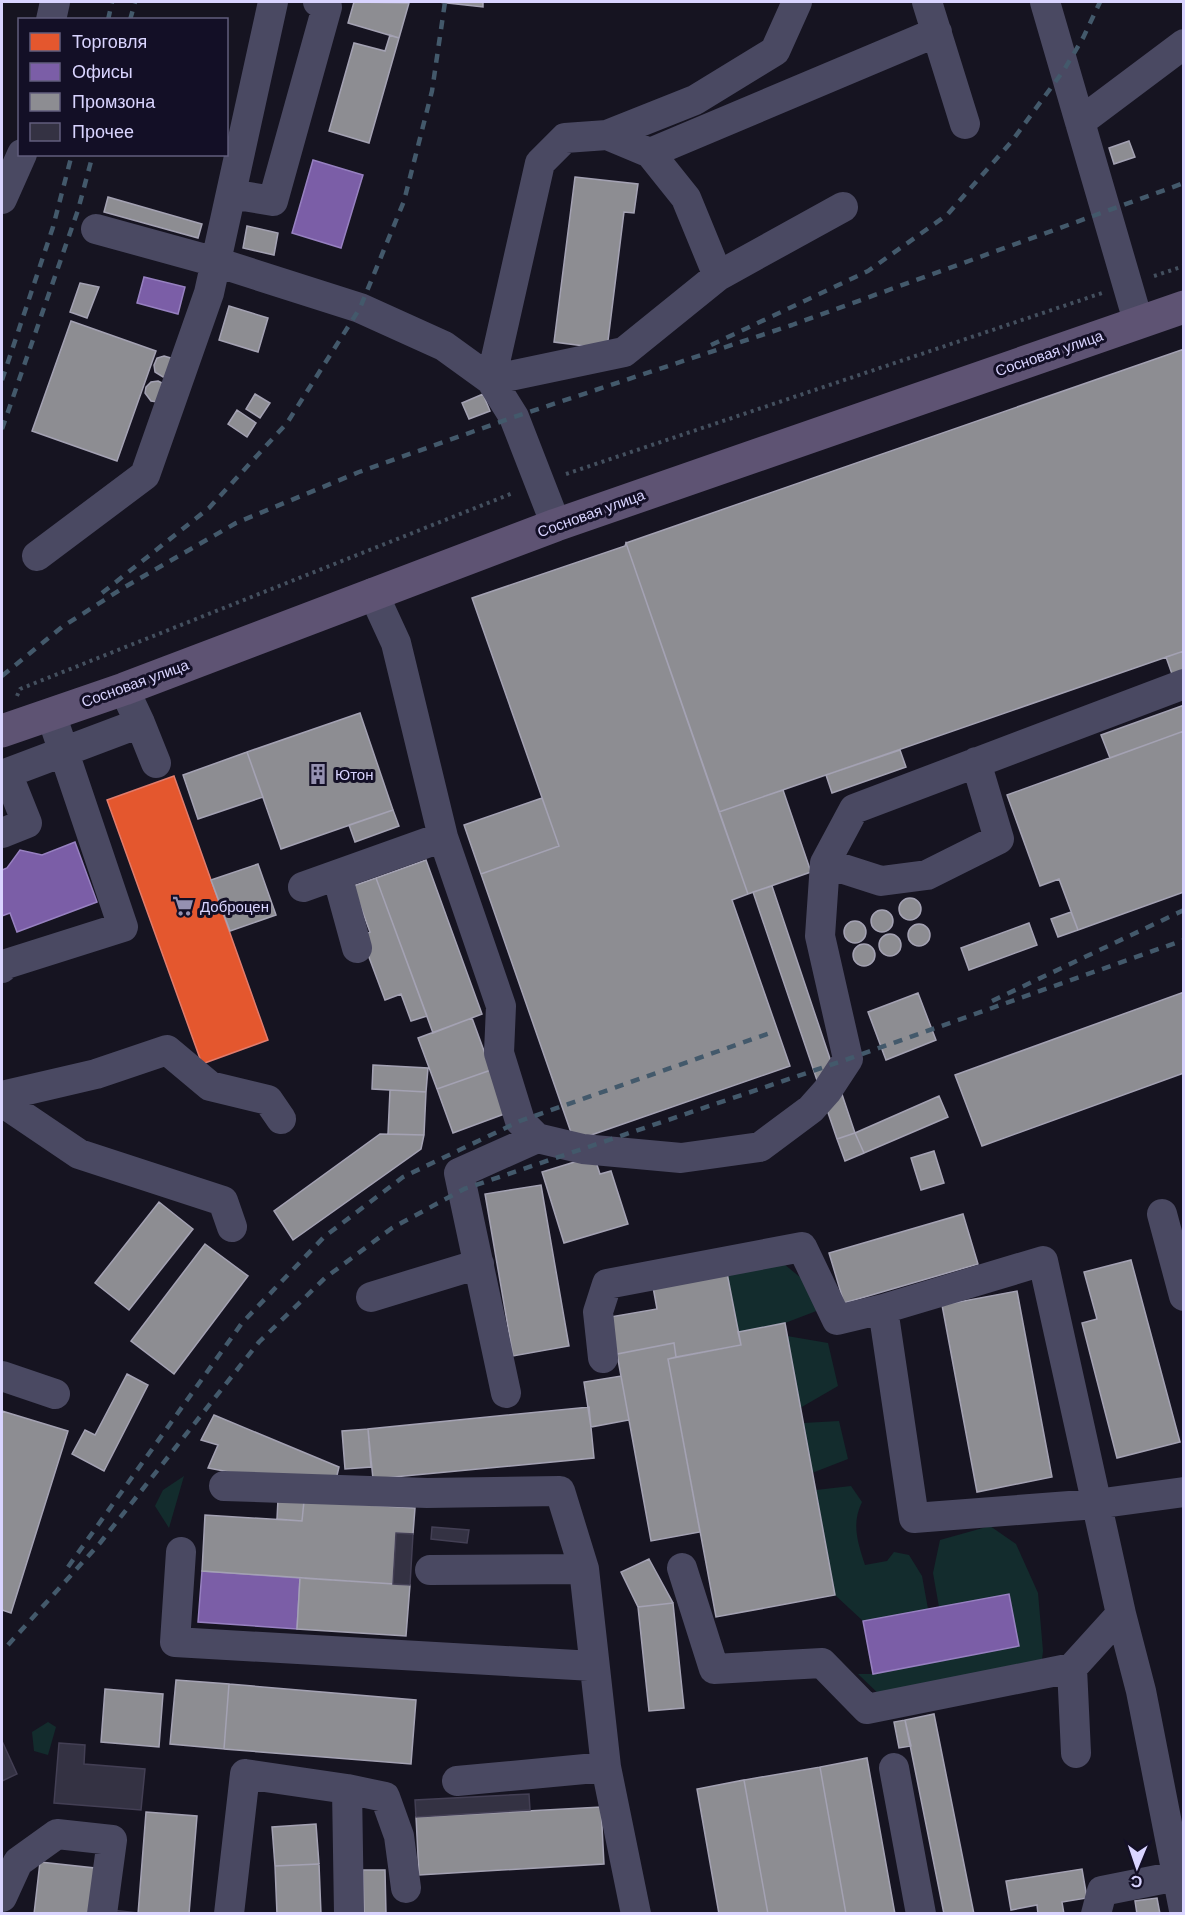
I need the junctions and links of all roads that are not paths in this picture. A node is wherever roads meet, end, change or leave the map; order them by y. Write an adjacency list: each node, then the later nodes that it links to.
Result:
1 (55, 2): 7 (lane)
2 (273, 2): 15 (lane)
3 (318, 2): 15 (lane)
4 (797, 2): 12 (lane)
5 (927, 2): 8 (lane)
6 (1045, 2): 10 (lane)
7 (51, 18)
8 (937, 32): 11 (lane); 13 (lane)
9 (1184, 44): 10 (lane)
10 (1080, 122): 22 (lane)
11 (965, 124)
12 (607, 135): 13 (lane); 23 (lane)
13 (650, 153): 20 (lane)
14 (21, 156): 16 (lane)
15 (231, 194): 19 (lane)
16 (2, 199)
17 (843, 207): 20 (lane)
18 (96, 229): 19 (lane)
19 (216, 262): 23 (lane); 25 (lane)
20 (718, 276): 23 (lane)
21 (1184, 307): 22 (main road, Сосновая улица)
22 (1138, 321): 24 (main road, Сосновая улица)
23 (491, 380): 24 (lane)
24 (556, 525): 26 (main road, Сосновая улица)
25 (37, 556)
26 (373, 593): 28 (main road, Сосновая улица); 37 (lane)
27 (1184, 684): 33 (lane)
28 (124, 689): 29 (main road, Сосновая улица); 30 (lane)
29 (51, 714): 31 (main road, Сосновая улица); 32 (lane)
30 (140, 723): 32 (lane); 34 (lane)
31 (2, 731)
32 (62, 753): 35 (lane); 42 (lane)
33 (976, 762): 38 (lane); 38 (lane)
34 (156, 764)
35 (4, 774): 36 (lane)
36 (2, 833)
37 (443, 837): 39 (lane); 46 (lane)
38 (825, 863): 46 (lane)
39 (337, 875): 40 (lane); 41 (lane)
40 (303, 887)
41 (357, 948)
42 (2, 968)
43 (2, 1096): 45 (lane)
44 (2, 1102): 48 (lane)
45 (281, 1119)
46 (537, 1138): 49 (lane)
47 (1162, 1214): 50 (lane)
48 (232, 1227)
49 (479, 1264): 51 (lane); 55 (lane)
50 (1184, 1296)
51 (371, 1297)
52 (883, 1309): 53 (lane); 59 (lane); 59 (lane)
53 (603, 1358)
54 (2, 1376): 56 (lane)
55 (506, 1393)
56 (55, 1395)
57 (224, 1485): 62 (lane)
58 (1184, 1492): 59 (lane)
59 (1096, 1504): 64 (lane)
60 (182, 1552): 65 (lane)
61 (682, 1568): 66 (lane)
62 (584, 1569): 63 (lane); 65 (lane)
63 (430, 1570)
64 (1121, 1614): 66 (lane); 72 (lane)
65 (593, 1666): 68 (lane)
66 (1072, 1668): 67 (lane)
67 (1076, 1753)
68 (606, 1767): 70 (lane); 79 (lane)
69 (894, 1768): 80 (lane)
70 (457, 1781)
71 (347, 1789): 73 (lane); 77 (lane); 78 (lane)
72 (1177, 1876): 75 (lane); 81 (lane)
73 (406, 1888)
74 (2, 1897): 76 (lane)
75 (1184, 1910)
76 (102, 1914)
77 (229, 1914)
78 (349, 1914)
79 (636, 1914)
80 (921, 1914)
81 (1096, 1914)

